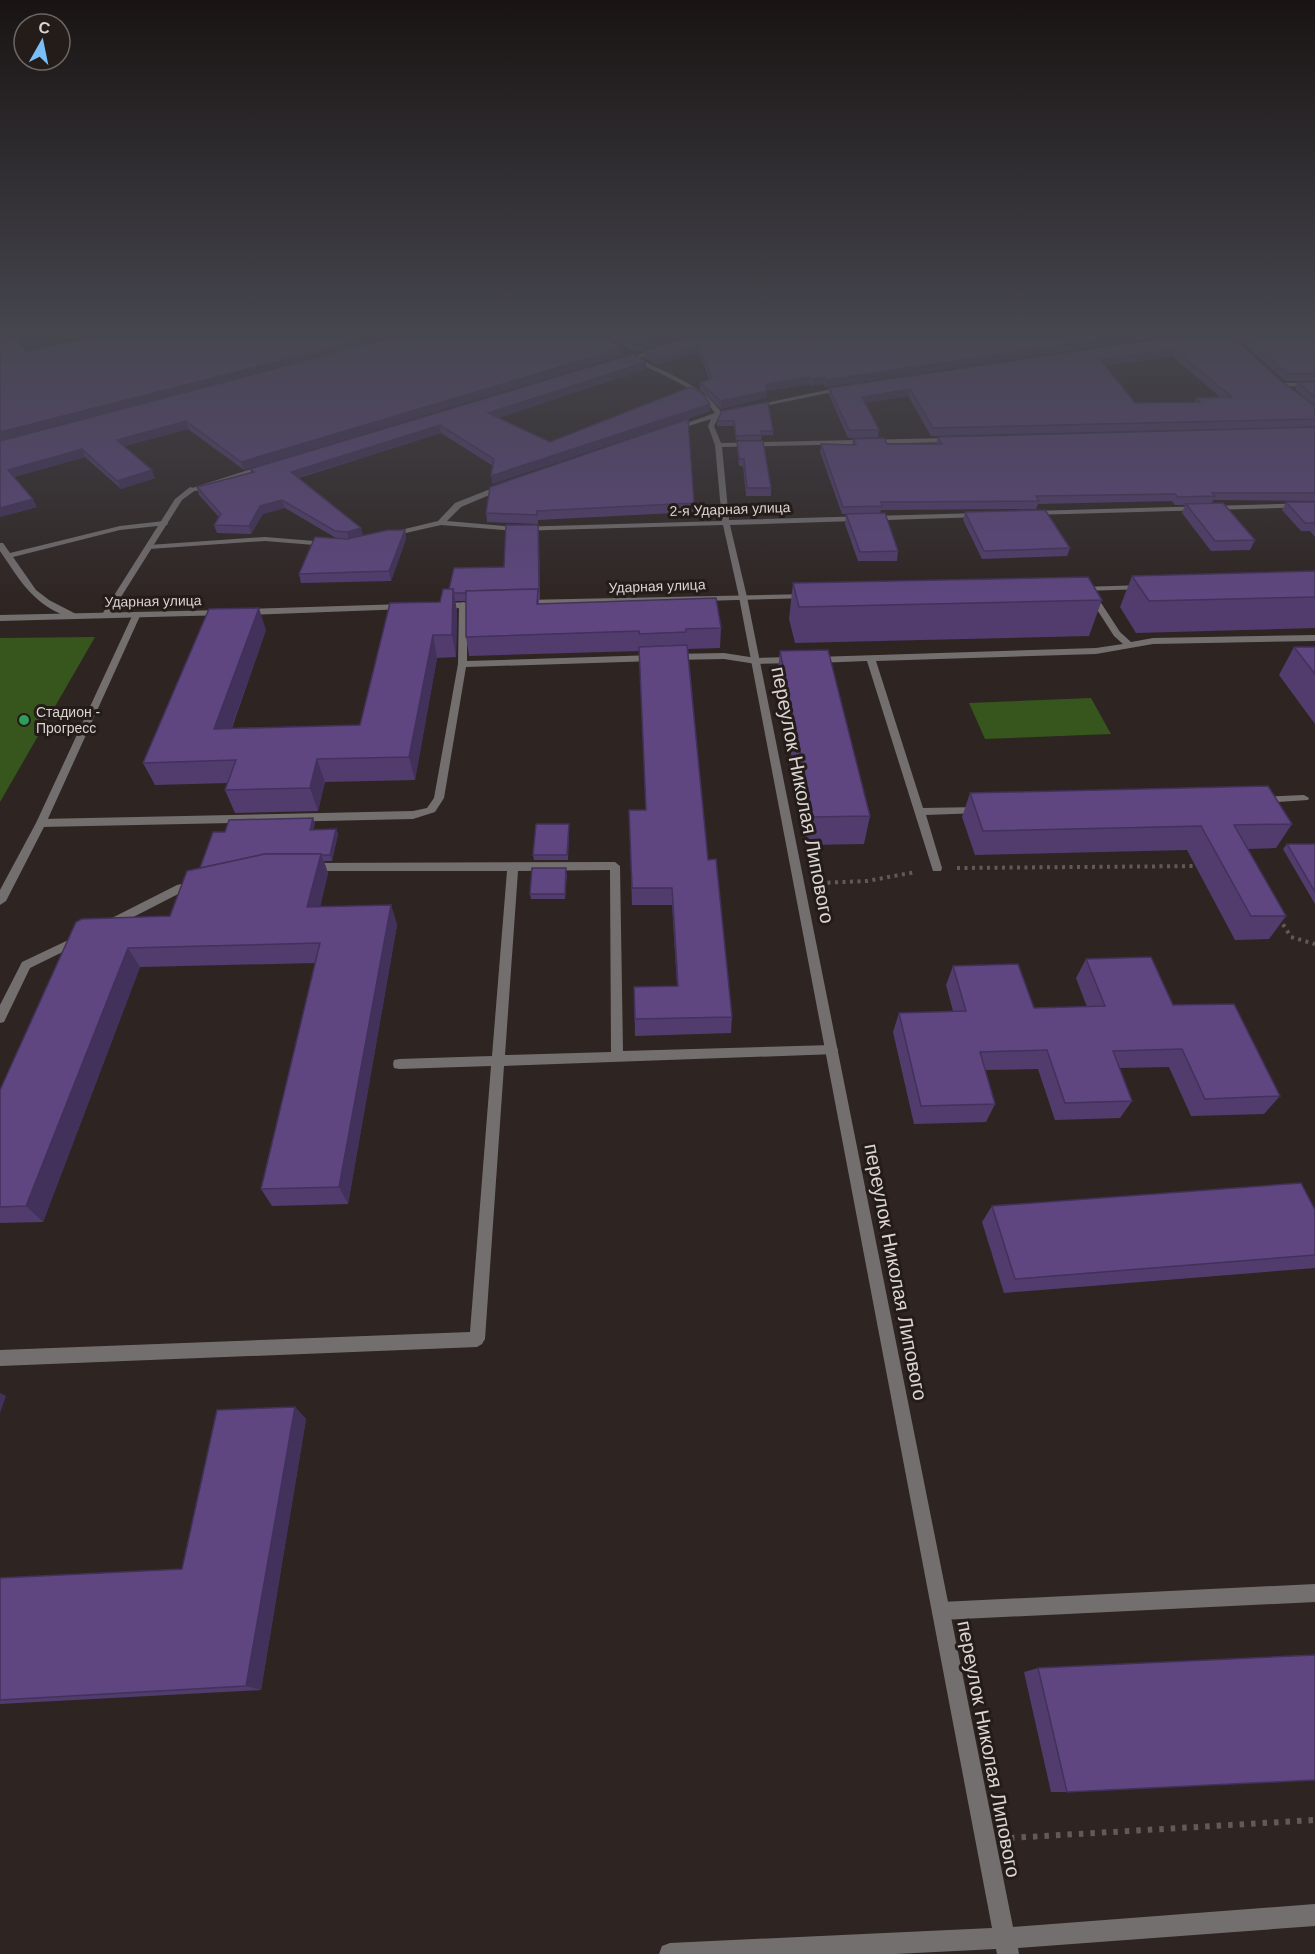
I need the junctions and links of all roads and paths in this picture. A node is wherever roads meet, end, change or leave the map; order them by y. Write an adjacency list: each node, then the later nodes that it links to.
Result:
1 (689, 423): 3 (street)
2 (713, 423): 5 (street, переулок Николая Липового)
3 (663, 432)
4 (963, 440): 5 (street)
5 (718, 445): 13 (street, переулок Николая Липового)
6 (273, 464): 11 (street)
7 (510, 483): 12 (street)
8 (1315, 504): 9 (street)
9 (1021, 514)
10 (985, 515): 13 (street, 2-я Ударная улица)
11 (164, 523): 17 (street); 18 (street)
12 (441, 523): 13 (street, 2-я Ударная улица); 14 (street, 2-я Ударная улица)
13 (726, 523): 23 (street, переулок Николая Липового)
14 (380, 538)
15 (339, 544): 17 (street)
16 (0, 545): 18 (street)
17 (149, 547): 30 (street)
18 (8, 555): 29 (street)
19 (1160, 587): 21 (street)
20 (1076, 589): 21 (street)
21 (1088, 589): 34 (street)
22 (815, 595): 23 (street, Ударная улица)
23 (744, 597): 25 (street, Ударная улица); 36 (street, переулок Николая Липового)
24 (487, 604): 26 (street)
25 (510, 604)
26 (463, 605): 27 (street); 37 (street)
27 (428, 606)
28 (416, 607): 31 (street, Ударная улица)
29 (73, 616): 30 (street, Ударная улица); 32 (street, Ударная улица)
30 (105, 616): 31 (street, Ударная улица)
31 (136, 616): 42 (street)
32 (0, 618)
33 (1315, 638): 34 (street)
34 (1130, 645): 35 (street)
35 (871, 658): 36 (street); 41 (street)
36 (756, 661): 37 (street); 48 (street, переулок Николая Липового)
37 (462, 664): 42 (street)
38 (1304, 798): 39 (street)
39 (1244, 800)
40 (993, 809): 41 (street)
41 (921, 812): 46 (street)
42 (41, 823): 49 (street)
43 (1206, 866): 46 (path)
44 (296, 867): 45 (street)
45 (513, 867): 54 (street); 55 (street)
46 (937, 868): 48 (path)
47 (204, 883): 52 (street)
48 (800, 884): 53 (street, переулок Николая Липового)
49 (0, 901)
50 (1274, 910): 51 (path)
51 (1315, 944)
52 (0, 1018)
53 (832, 1050): 54 (street); 59 (street, переулок Николая Липового)
54 (617, 1057): 55 (street)
55 (499, 1061): 56 (street); 57 (street)
56 (399, 1064)
57 (0, 1358)
58 (1315, 1593): 59 (street)
59 (941, 1611): 61 (street, переулок Николая Липового)
60 (1315, 1820): 61 (path)
61 (986, 1840): 63 (street, переулок Николая Липового)
62 (1315, 1916): 63 (street)
63 (1006, 1946): 64 (street)
64 (670, 1954)

